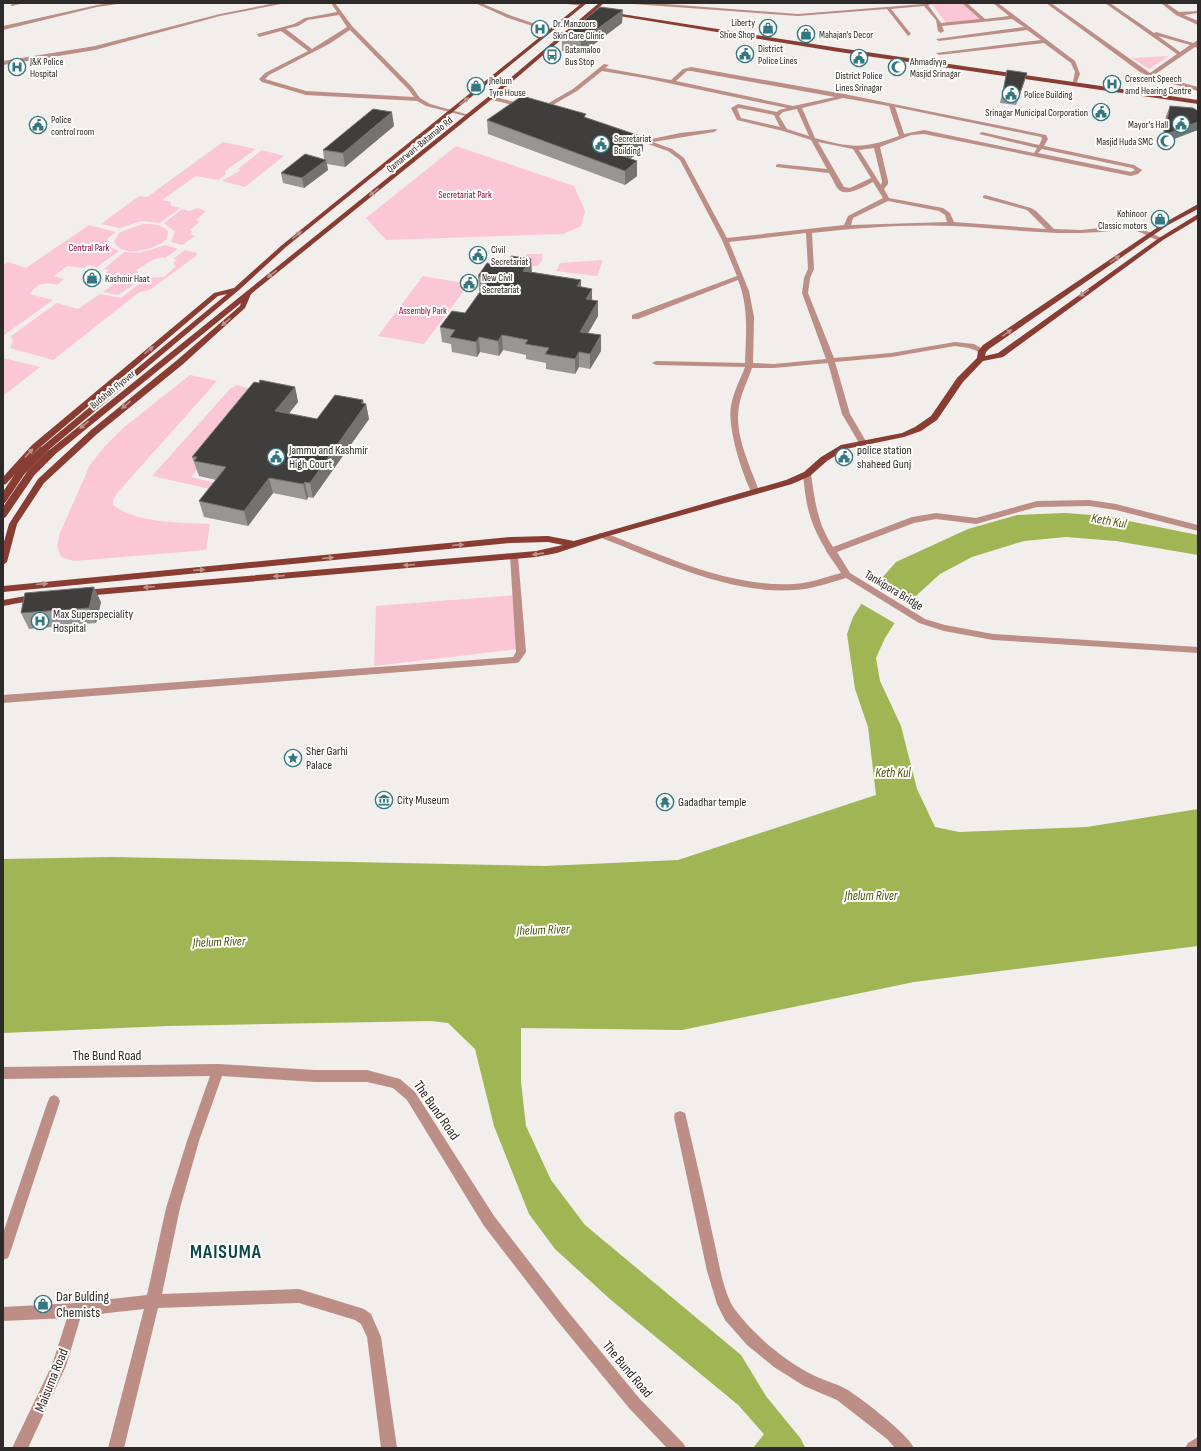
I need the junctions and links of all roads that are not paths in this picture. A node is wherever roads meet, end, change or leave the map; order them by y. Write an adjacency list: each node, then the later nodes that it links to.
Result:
1 (22, 3): 16 (street)
2 (109, 3): 3 (street); 28 (street)
3 (123, 3)
4 (284, 3): 42 (street)
5 (477, 3): 31 (street)
6 (562, 3): 17 (street)
7 (633, 3): 19 (street)
8 (934, 3): 15 (street)
9 (964, 3): 24 (street)
10 (995, 3): 23 (street)
11 (1048, 3): 43 (street)
12 (1107, 3): 32 (street)
13 (1163, 3): 22 (street)
14 (335, 4): 21 (street)
15 (925, 4): 19 (street); 26 (street)
16 (12, 5)
17 (582, 6): 18 (main road); 31 (main road, Qamarwari-Batamalo Rd)
18 (598, 7): 41 (main road); 48 (main road, Qamarwari-Batamalo Rd); 51 (main road)
19 (888, 8): 33 (street)
20 (1198, 12): 22 (street)
21 (340, 13): 27 (street); 30 (street)
22 (1178, 14): 25 (street)
23 (1013, 17): 24 (street); 29 (street)
24 (984, 20): 26 (street)
25 (1198, 22)
26 (940, 25): 35 (street)
27 (350, 27): 38 (street); 49 (street)
28 (3, 28)
29 (1028, 28): 35 (street); 36 (street)
30 (282, 29): 34 (street); 38 (street)
31 (550, 30): 55 (main road, Qamarwari-Batamalo Rd, one-way to 31)
32 (1150, 32): 37 (street); 40 (street)
33 (908, 34)
34 (259, 35)
35 (939, 39): 39 (street)
36 (1046, 41): 39 (street); 44 (street)
37 (1197, 44): 40 (street)
38 (312, 51): 49 (street)
39 (939, 53): 41 (street)
40 (1180, 54): 43 (street)
41 (938, 61): 44 (main road)
42 (3, 63)
43 (1150, 75): 46 (street)
44 (1075, 81): 50 (main road)
45 (672, 82): 47 (street); 53 (street); 54 (street)
46 (1198, 89)
47 (844, 96): 52 (street); 53 (street)
48 (490, 98): 54 (street); 58 (main road, Qamarwari-Batamalo Rd)
49 (418, 99): 55 (street)
50 (1198, 99)
51 (1198, 102)
52 (891, 104): 63 (street); 67 (street)
53 (795, 107): 57 (street); 64 (street)
54 (542, 109): 56 (street)
55 (450, 112): 58 (street); 86 (main road, Qamarwari-Batamalo Rd, one-way to 55)
56 (550, 112)
57 (777, 114): 60 (street); 60 (street)
58 (467, 116): 87 (main road, Qamarwari-Batamalo Rd, one-way to 87)
59 (714, 130): 65 (street)
60 (784, 130): 64 (street)
61 (621, 133): 65 (street)
62 (982, 134): 67 (street)
63 (902, 137): 66 (street); 69 (street)
64 (814, 139): 68 (street); 71 (street)
65 (647, 142): 84 (street)
66 (877, 146): 68 (street); 73 (street)
67 (1040, 147): 69 (street); 69 (street)
68 (855, 148): 72 (street)
69 (1035, 154)
70 (778, 166): 71 (street)
71 (832, 171): 72 (street)
72 (874, 178): 73 (street)
73 (881, 189): 75 (street)
74 (985, 198): 81 (street)
75 (887, 199): 78 (street); 79 (street)
76 (1198, 206): 82 (main road)
77 (1198, 216): 83 (main road)
78 (951, 224): 79 (street); 81 (street)
79 (847, 227): 80 (street)
80 (810, 231): 84 (street); 90 (street)
81 (1052, 232): 82 (street)
82 (1151, 234): 83 (street); 89 (main road, one-way to 82)
83 (1161, 239): 89 (main road, one-way to 89)
84 (725, 240): 85 (street)
85 (741, 277): 88 (street); 92 (street)
86 (237, 289): 95 (main road, one-way to 86); 99 (main road, Budshah Flyover, bridge)
87 (249, 292): 98 (main road, one-way to 98); 100 (main road, Budshah Flyover, one-way to 100, bridge)
88 (635, 317)
89 (982, 355): 90 (street); 93 (main road)
90 (831, 361): 92 (street); 93 (street)
91 (656, 363): 92 (street)
92 (749, 366): 97 (street)
93 (863, 443): 94 (main road)
94 (806, 474): 97 (main road); 104 (street)
95 (3, 482)
96 (3, 489): 98 (main road)
97 (755, 490): 102 (main road)
98 (33, 493): 106 (main road)
99 (3, 499)
100 (3, 514)
101 (1198, 528): 104 (street)
102 (602, 535): 103 (main road); 107 (street)
103 (576, 544): 105 (main road, one-way to 105); 108 (main road, one-way to 103)
104 (830, 551): 107 (street)
105 (514, 556): 109 (main road, one-way to 109); 113 (street)
106 (3, 562)
107 (851, 578): 112 (street, Tankipora Bridge)
108 (3, 589)
109 (77, 594)
110 (45, 596): 111 (main road)
111 (3, 602)
112 (1198, 650)
113 (3, 699)
114 (218, 1070): 115 (street, The Bund Road); 119 (street); 126 (street, The Bund Road)
115 (3, 1073)
116 (54, 1101): 118 (street)
117 (680, 1116): 127 (street)
118 (3, 1253)
119 (153, 1301): 120 (street); 124 (street); 125 (street)
120 (76, 1310): 121 (street); 123 (street, Maisuma Road)
121 (3, 1314)
122 (1198, 1445): 128 (street)
123 (20, 1448)
124 (116, 1448)
125 (389, 1448)
126 (678, 1448)
127 (906, 1448)
128 (1193, 1448)

